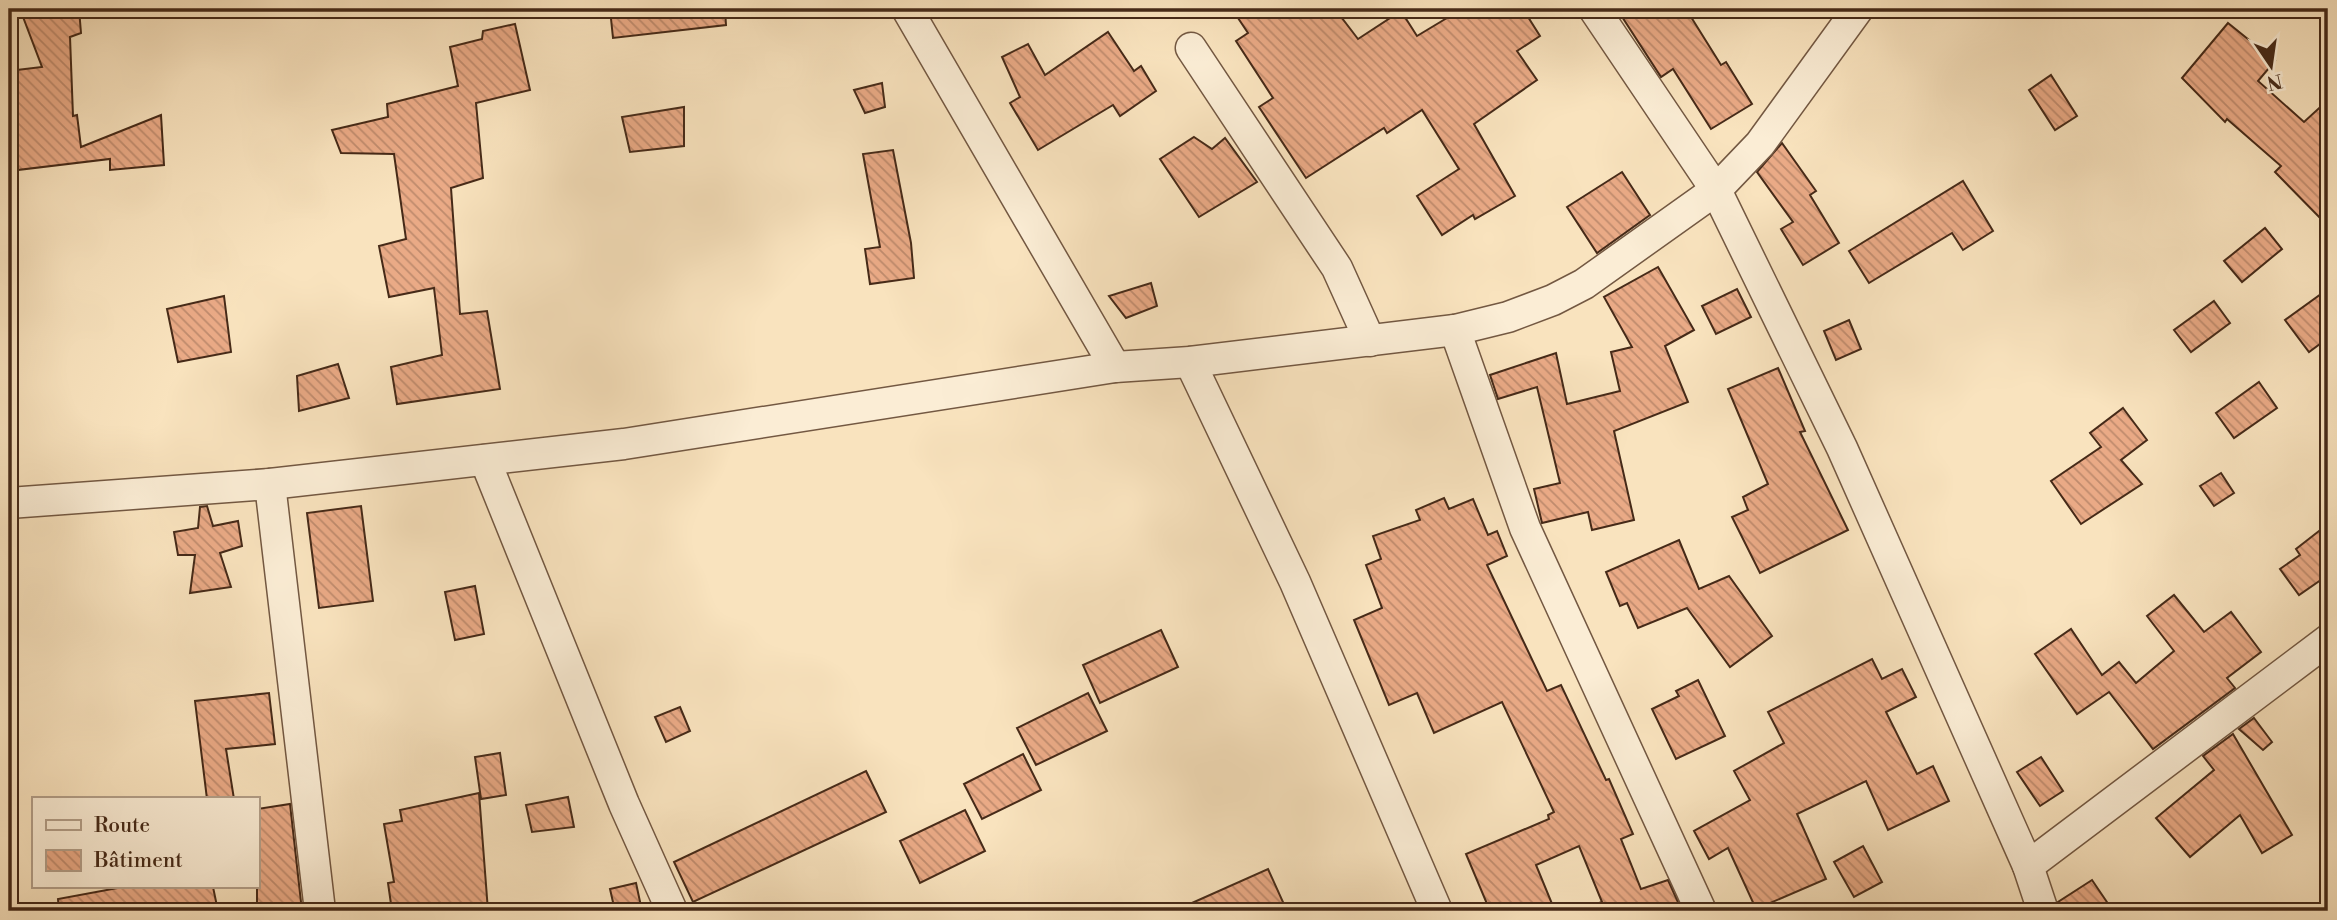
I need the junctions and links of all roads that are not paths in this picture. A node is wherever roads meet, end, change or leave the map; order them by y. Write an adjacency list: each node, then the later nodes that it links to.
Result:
1 (1594, 9): 5 (street)
2 (1857, 9): 5 (street)
3 (910, 10): 9 (street)
4 (1191, 48): 7 (street)
5 (1716, 190): 6 (street); 14 (street)
6 (1455, 330): 7 (street); 18 (street)
7 (1370, 341): 8 (street)
8 (1190, 362): 9 (street); 17 (street)
9 (1115, 367): 10 (street)
10 (485, 460): 11 (street); 16 (street)
11 (270, 484): 12 (street); 15 (street)
12 (9, 503)
13 (2328, 640): 14 (street)
14 (2028, 866): 19 (street)
15 (320, 911)
16 (671, 911)
17 (1437, 911)
18 (1701, 911)
19 (2042, 911)

